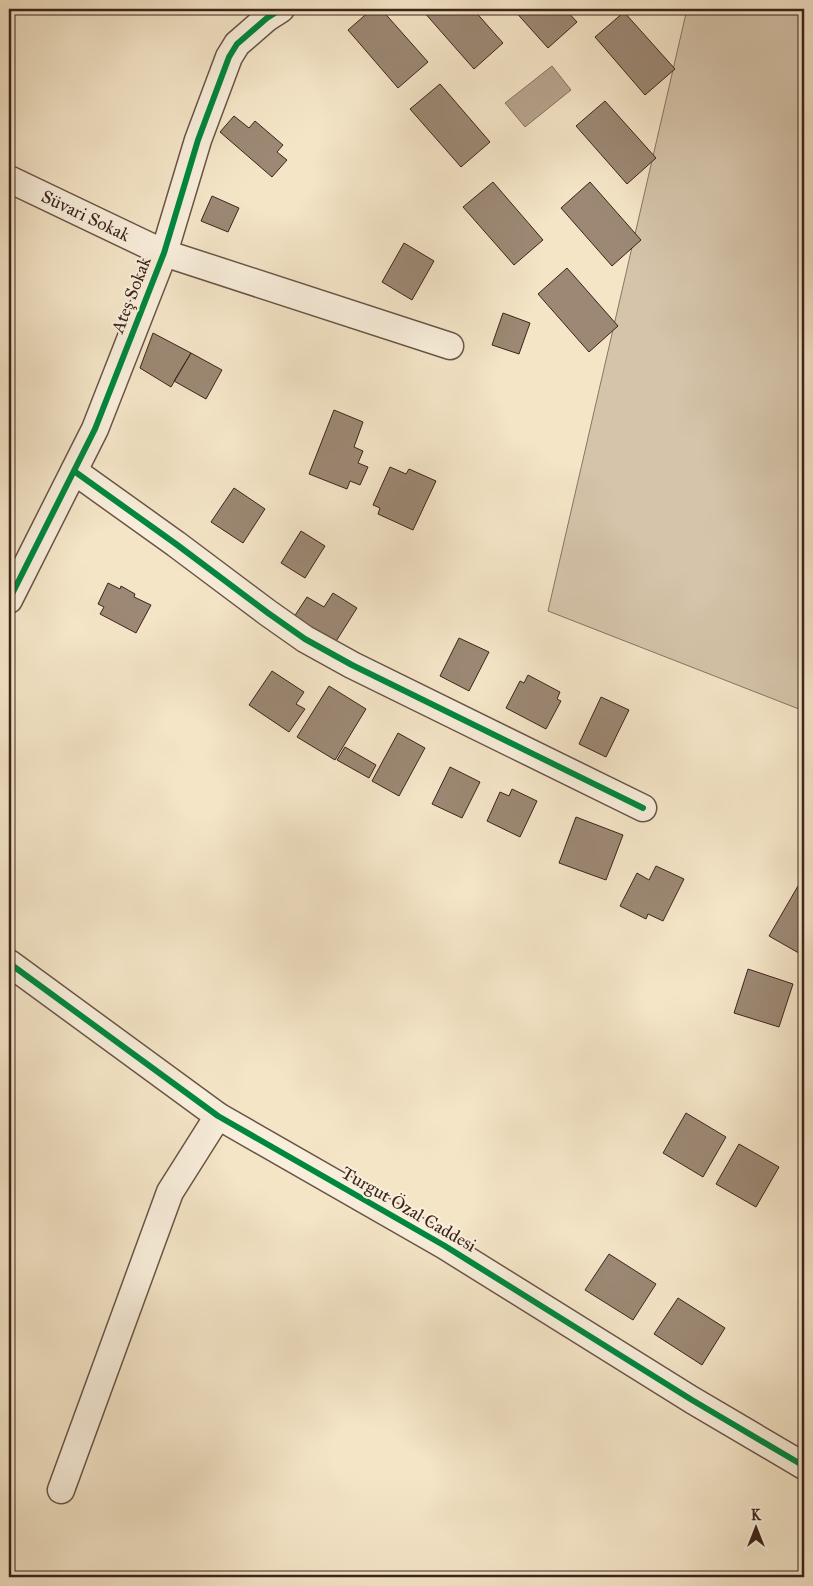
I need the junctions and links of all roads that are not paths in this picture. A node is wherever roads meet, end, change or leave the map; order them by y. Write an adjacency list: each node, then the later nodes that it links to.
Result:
1 (280, 9): 3 (street, Ateş Sokak)
2 (9, 178): 3 (street, Süvari Sokak)
3 (164, 253): 4 (street, Süvari Sokak); 5 (street, Ateş Sokak)
4 (450, 346)
5 (74, 471): 6 (street, Ateş Sokak); 7 (street)
6 (9, 600)
7 (643, 808)
8 (9, 963): 9 (street, Turgut Özal Caddesi)
9 (218, 1116): 10 (street, Turgut Özal Caddesi); 11 (street)
10 (804, 1466)
11 (61, 1490)

